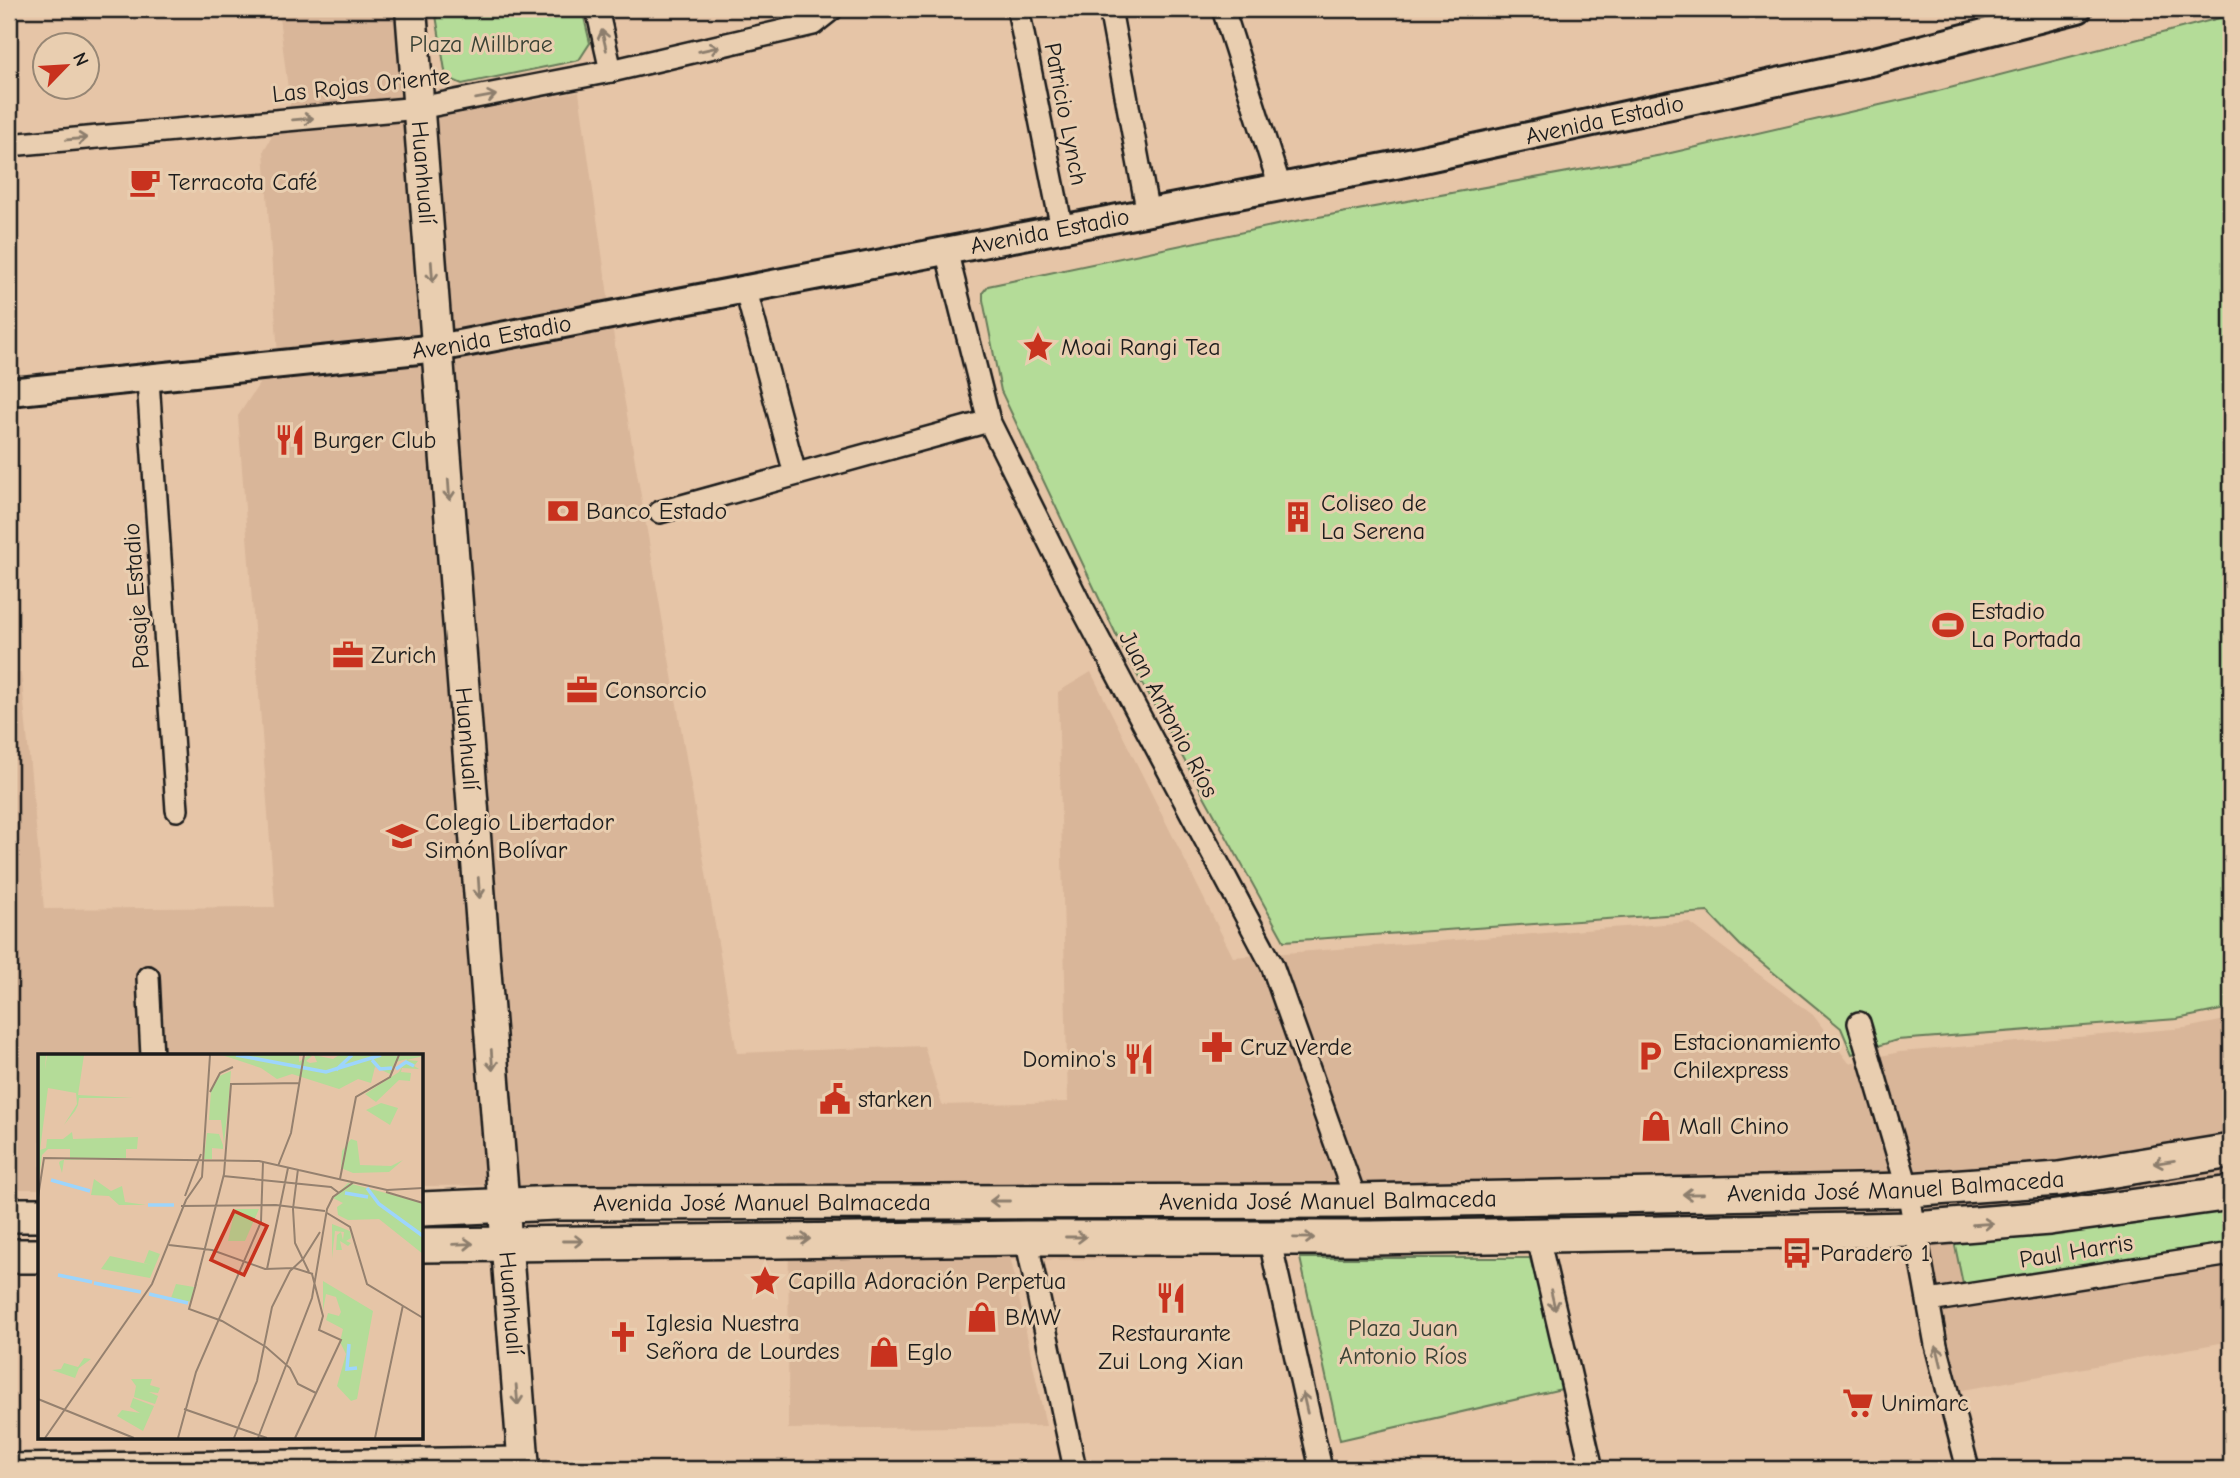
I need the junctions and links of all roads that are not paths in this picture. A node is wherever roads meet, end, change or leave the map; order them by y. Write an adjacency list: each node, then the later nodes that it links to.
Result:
1 (411, 9): 9 (main road, Huanhualí)
2 (597, 9): 8 (street, one-way to 2)
3 (832, 9): 8 (street, Las Rojas Oriente, one-way to 3)
4 (1018, 9): 13 (street, Patricio Lynch)
5 (1110, 9): 12 (street)
6 (1223, 9): 11 (street)
7 (2078, 9): 11 (street, Avenida Estadio)
8 (611, 71): 9 (street, Las Rojas Oriente, one-way to 8)
9 (419, 108): 10 (street, Las Rojas Oriente, one-way to 9); 16 (main road, Huanhualí, one-way to 16)
10 (9, 145)
11 (1280, 187): 12 (street, Avenida Estadio)
12 (1149, 214): 13 (street, Avenida Estadio)
13 (1062, 229): 14 (street, Avenida Estadio)
14 (946, 250): 15 (street, Avenida Estadio); 19 (street, Juan Antonio Ríos)
15 (745, 287): 16 (street, Avenida Estadio); 20 (street)
16 (438, 348): 17 (street, Avenida Estadio); 30 (main road, Huanhualí, one-way to 30)
17 (148, 380): 18 (street, Avenida Estadio); 22 (street, Pasaje Estadio)
18 (9, 392)
19 (989, 421): 20 (street); 29 (street, Juan Antonio Ríos)
20 (795, 474): 21 (street)
21 (660, 512)
22 (177, 810)
23 (148, 977): 25 (street)
24 (1859, 1023): 27 (street)
25 (152, 1054)
26 (2231, 1151): 27 (main road, Avenida José Manuel Balmaceda, one-way to 27)
27 (1908, 1190): 29 (main road, Avenida José Manuel Balmaceda, one-way to 29); 34 (street)
28 (2231, 1193): 34 (main road, Avenida José Manuel Balmaceda, one-way to 28)
29 (1356, 1201): 30 (main road, Avenida José Manuel Balmaceda, one-way to 30)
30 (504, 1205): 31 (main road, Avenida José Manuel Balmaceda); 38 (main road, Huanhualí)
31 (424, 1209)
32 (38, 1214): 33 (main road)
33 (9, 1215)
34 (1915, 1229): 35 (main road, Avenida José Manuel Balmaceda); 43 (street)
35 (1537, 1233): 36 (main road, Avenida José Manuel Balmaceda, one-way to 35); 48 (street, one-way to 48)
36 (1269, 1237): 37 (main road, Avenida José Manuel Balmaceda, one-way to 36); 47 (street, one-way to 36)
37 (1026, 1238): 38 (main road, Avenida José Manuel Balmaceda, one-way to 37); 46 (street)
38 (504, 1242): 39 (main road, Avenida José Manuel Balmaceda, one-way to 38); 44 (main road, Huanhualí, one-way to 44)
39 (424, 1245)
40 (2231, 1254): 43 (street, Paul Harris)
41 (9, 1256): 42 (main road)
42 (38, 1256)
43 (1929, 1301): 49 (street, one-way to 43)
44 (523, 1464): 45 (street)
45 (9, 1465)
46 (1075, 1469)
47 (1321, 1469)
48 (1592, 1469)
49 (1968, 1469)

